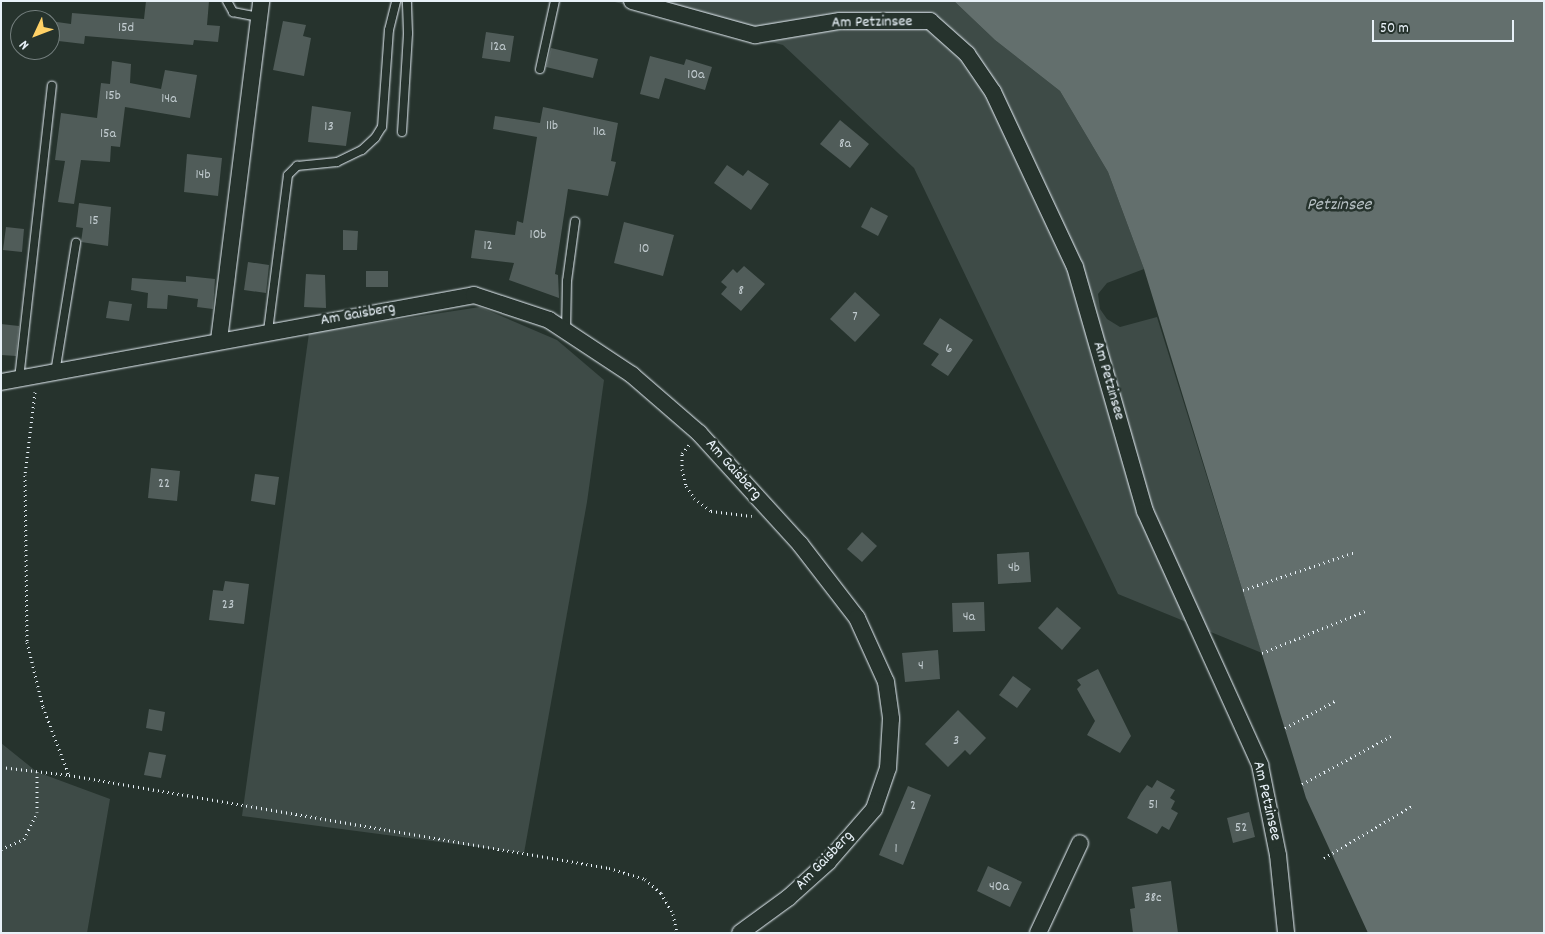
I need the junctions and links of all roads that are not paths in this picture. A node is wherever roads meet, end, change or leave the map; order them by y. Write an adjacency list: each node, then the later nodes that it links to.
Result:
1 (227, 1): 6 (lane)
2 (396, 1): 12 (lane)
3 (407, 1): 9 (lane)
4 (555, 1): 7 (lane)
5 (632, 1): 21 (street, Am Petzinsee)
6 (260, 9): 14 (street)
7 (540, 69)
8 (52, 86): 16 (lane)
9 (402, 132)
10 (575, 222): 13 (lane)
11 (76, 243): 15 (lane)
12 (268, 331): 13 (street, Am Gaisberg); 14 (street, Am Gaisberg)
13 (566, 332): 19 (street, Am Gaisberg)
14 (219, 340): 15 (street, Am Gaisberg)
15 (55, 373): 16 (street, Am Gaisberg)
16 (19, 379): 17 (street, Am Gaisberg)
17 (1, 382)
18 (1080, 843): 20 (street)
19 (745, 931)
20 (1038, 933)
21 (1286, 933)

